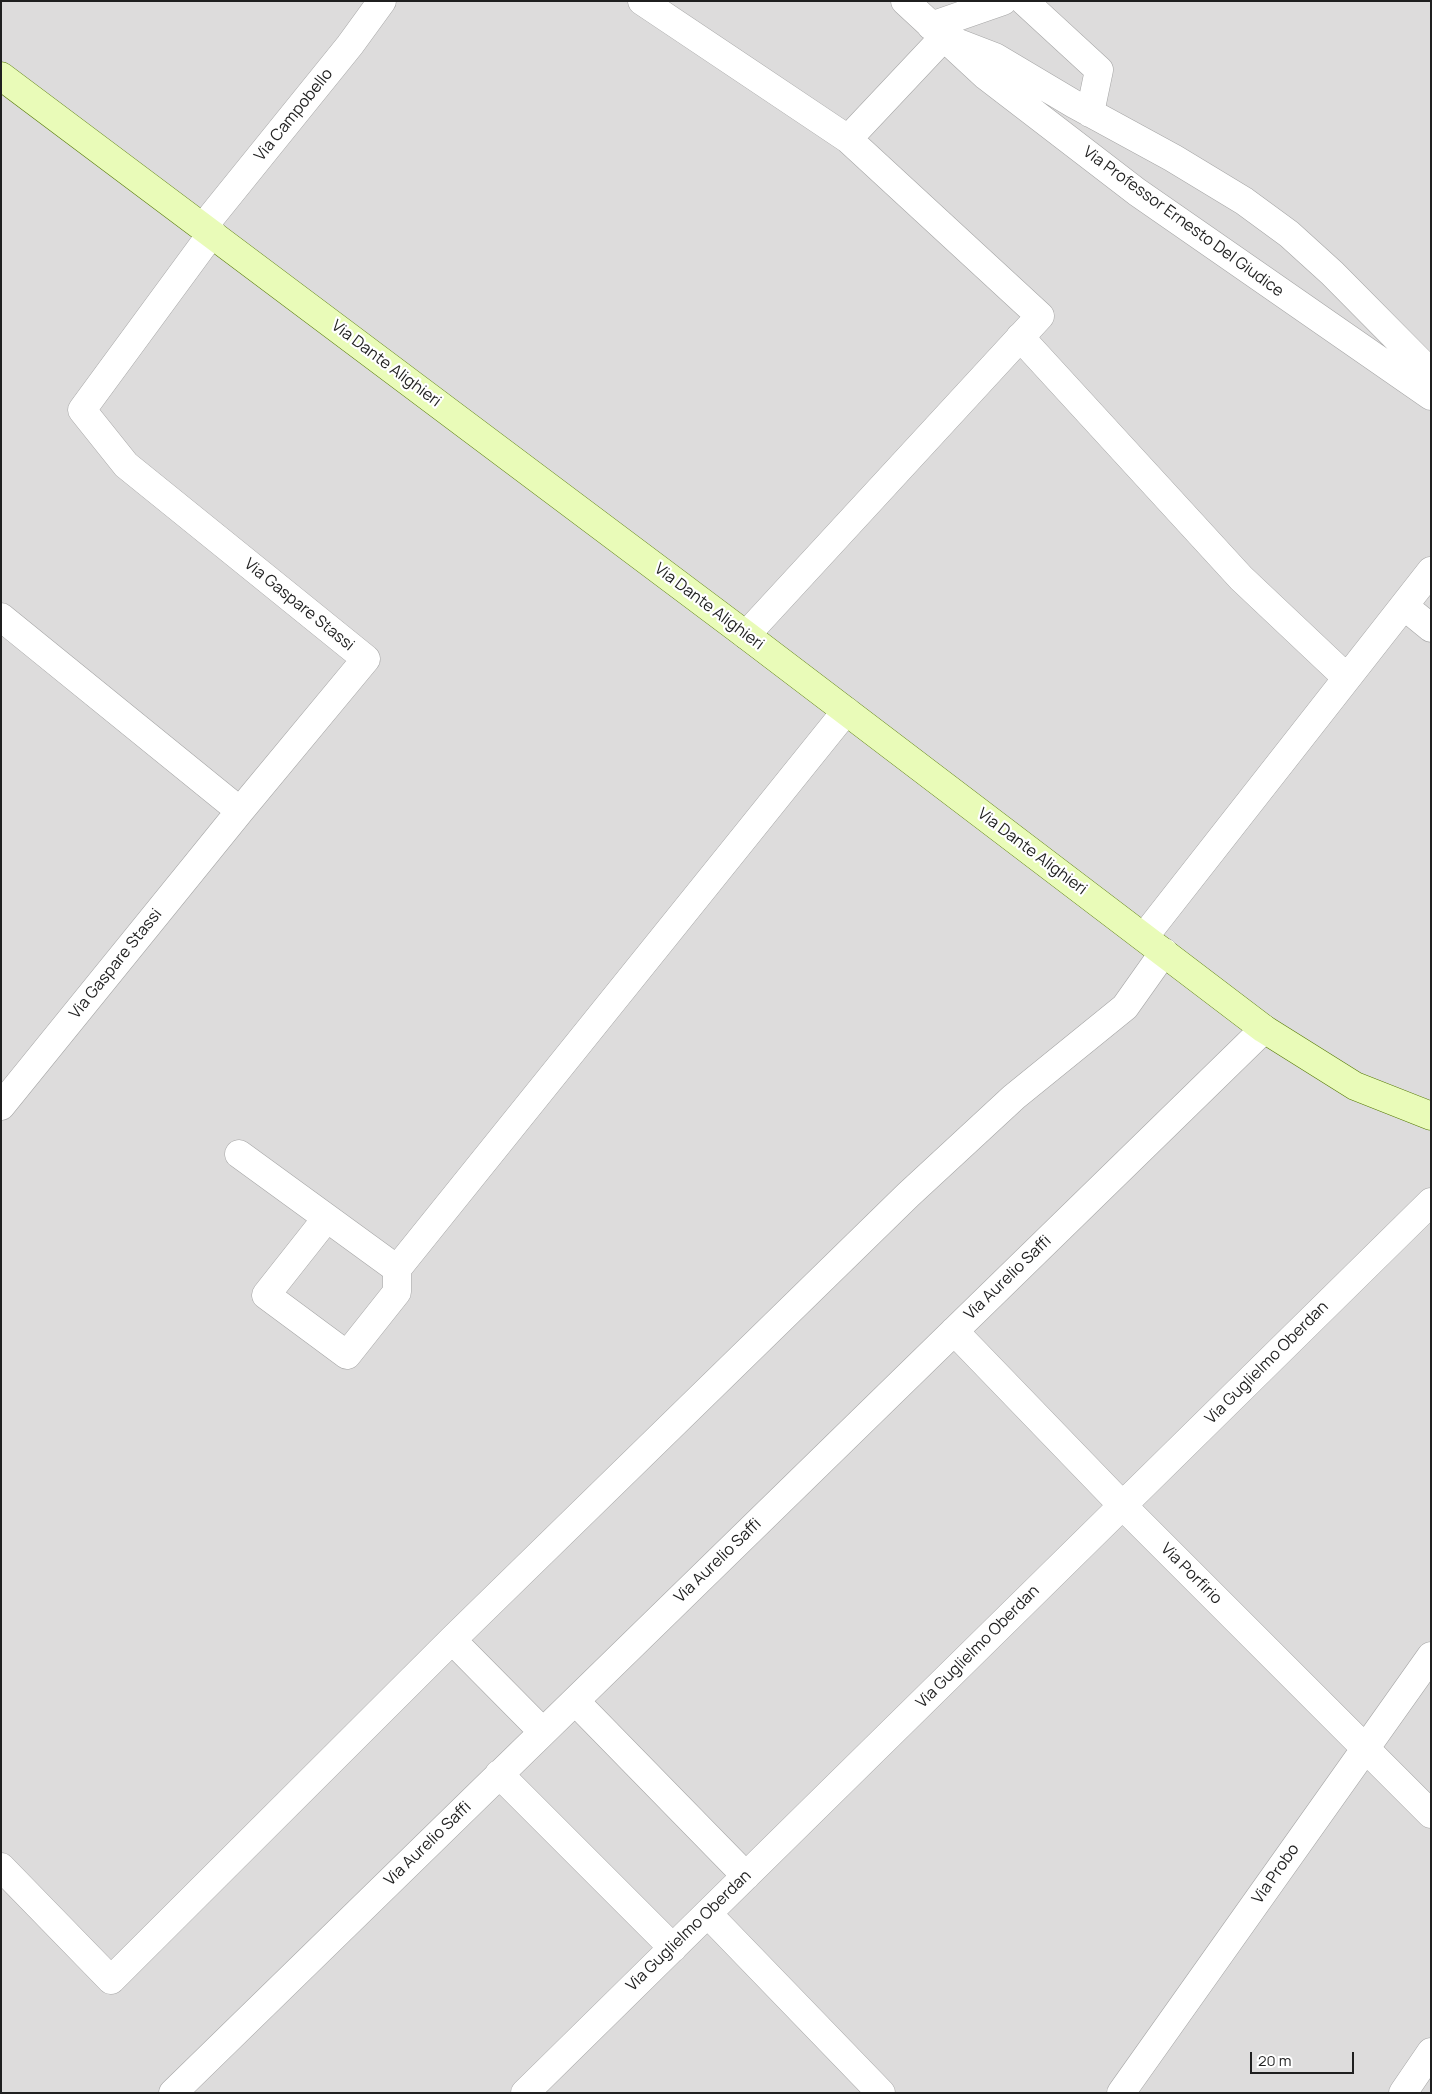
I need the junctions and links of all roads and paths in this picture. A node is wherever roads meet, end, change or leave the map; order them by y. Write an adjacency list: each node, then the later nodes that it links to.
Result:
1 (382, 1): 10 (street, Via Campobello)
2 (642, 1): 9 (street)
3 (905, 1): 6 (street, Via Professor Ernesto Del Giudice)
4 (1002, 1): 6 (street)
5 (1024, 1): 8 (street)
6 (937, 32): 8 (street, Via Professor Ernesto Del Giudice); 9 (street); 13 (street, Via Professor Ernesto Del Giudice)
7 (1, 76): 10 (main road, Via Dante Alighieri)
8 (1090, 113): 12 (street, Via Professor Ernesto Del Giudice)
9 (848, 139): 11 (street)
10 (208, 230): 18 (main road, Via Dante Alighieri); 21 (street, Via Gaspare Stassi)
11 (1020, 337): 18 (street); 19 (street)
12 (1431, 373)
13 (1431, 396)
14 (1431, 572): 15 (street)
15 (1404, 606): 17 (street); 19 (street)
16 (1, 617): 21 (street)
17 (1431, 628)
18 (746, 634): 20 (main road, Via Dante Alighieri)
19 (1347, 678): 22 (street)
20 (846, 711): 22 (main road, Via Dante Alighieri); 29 (street)
21 (240, 811): 24 (street, Via Gaspare Stassi)
22 (1154, 944): 23 (main road, Via Dante Alighieri); 32 (street)
23 (1264, 1029): 25 (main road, Via Dante Alighieri); 30 (street, Via Aurelio Saffi)
24 (1, 1106)
25 (1431, 1116)
26 (239, 1154): 28 (street)
27 (1431, 1202): 31 (street, Via Guglielmo Oberdan)
28 (326, 1219): 29 (street); 29 (street)
29 (397, 1268)
30 (954, 1331): 31 (street, Via Porfirio); 34 (street, Via Aurelio Saffi)
31 (1122, 1505): 36 (street, Via Porfirio); 40 (street, Via Guglielmo Oberdan)
32 (452, 1640): 35 (street); 39 (street)
33 (1431, 1656): 36 (street, Via Probo)
34 (575, 1701): 35 (street, Via Aurelio Saffi); 40 (street)
35 (544, 1732): 37 (street, Via Aurelio Saffi)
36 (1365, 1749): 38 (street, Via Porfirio); 47 (street, Via Probo)
37 (499, 1774): 42 (street); 44 (street, Via Aurelio Saffi)
38 (1431, 1814)
39 (1, 1867)
40 (746, 1876): 41 (street, Via Guglielmo Oberdan)
41 (708, 1914): 42 (street, Via Guglielmo Oberdan); 46 (street)
42 (673, 1948): 45 (street, Via Guglielmo Oberdan)
43 (1431, 2052): 48 (street)
44 (173, 2093)
45 (525, 2093)
46 (881, 2093)
47 (1121, 2093)
48 (1403, 2093)

